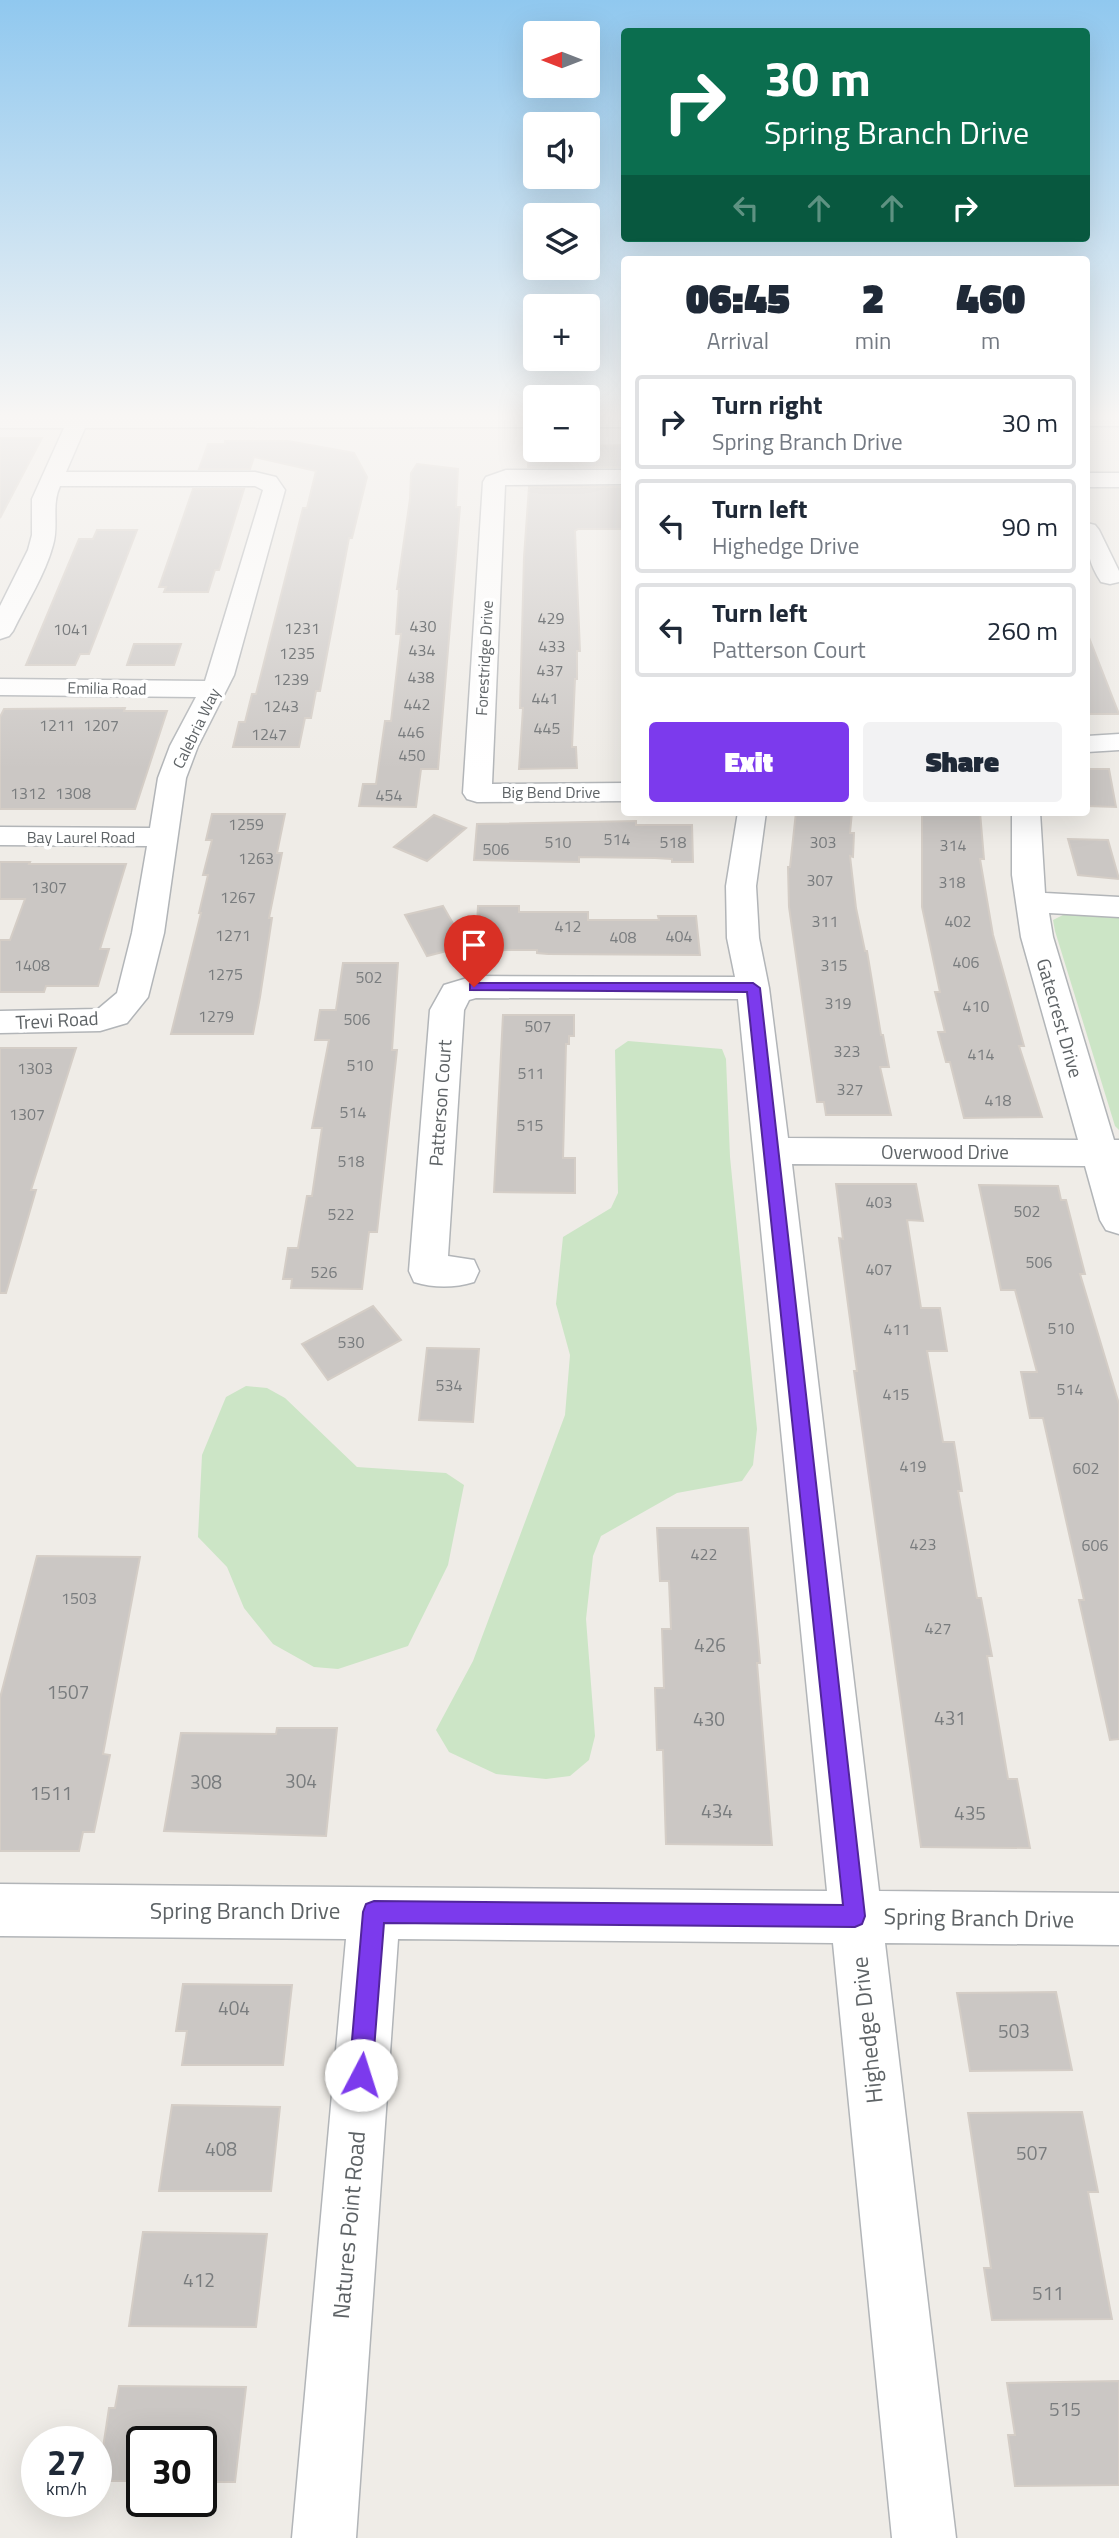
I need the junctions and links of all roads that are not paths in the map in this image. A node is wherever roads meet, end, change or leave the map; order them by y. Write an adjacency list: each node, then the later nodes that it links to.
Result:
1 (43, 532): 6 (street)
2 (262, 532): 8 (street, Calebria Way)
3 (491, 532): 12 (street, Forestridge Drive)
4 (1090, 538): 5 (street)
5 (1105, 577)
6 (0, 631)
7 (0, 687): 8 (street, Emilia Road)
8 (215, 689): 16 (street, Calebria Way)
9 (1119, 742): 10 (street)
10 (1090, 744)
11 (621, 792): 12 (street, Big Bend Drive)
12 (477, 793)
13 (751, 816): 19 (street, Highedge Drive)
14 (1026, 816): 17 (street, Gatecrest Drive)
15 (0, 836): 16 (street, Bay Laurel Road)
16 (162, 837): 20 (street, Calebria Way)
17 (1031, 902): 18 (street); 23 (street, Gatecrest Drive)
18 (1119, 907)
19 (753, 988): 22 (street, Highedge Drive); 25 (street, Patterson Court)
20 (114, 1015): 21 (street, Trevi Road)
21 (0, 1022)
22 (772, 1151): 23 (street, Overwood Drive); 28 (street, Highedge Drive)
23 (1109, 1153): 24 (street, Gatecrest Drive)
24 (1119, 1220)
25 (460, 1271)
26 (0, 1910): 27 (street, Spring Branch Drive)
27 (374, 1912): 28 (street, Spring Branch Drive); 30 (street, Natures Point Road)
28 (855, 1916): 29 (street, Spring Branch Drive); 31 (street, Highedge Drive)
29 (1119, 1919)
30 (324, 2538)
31 (924, 2538)

